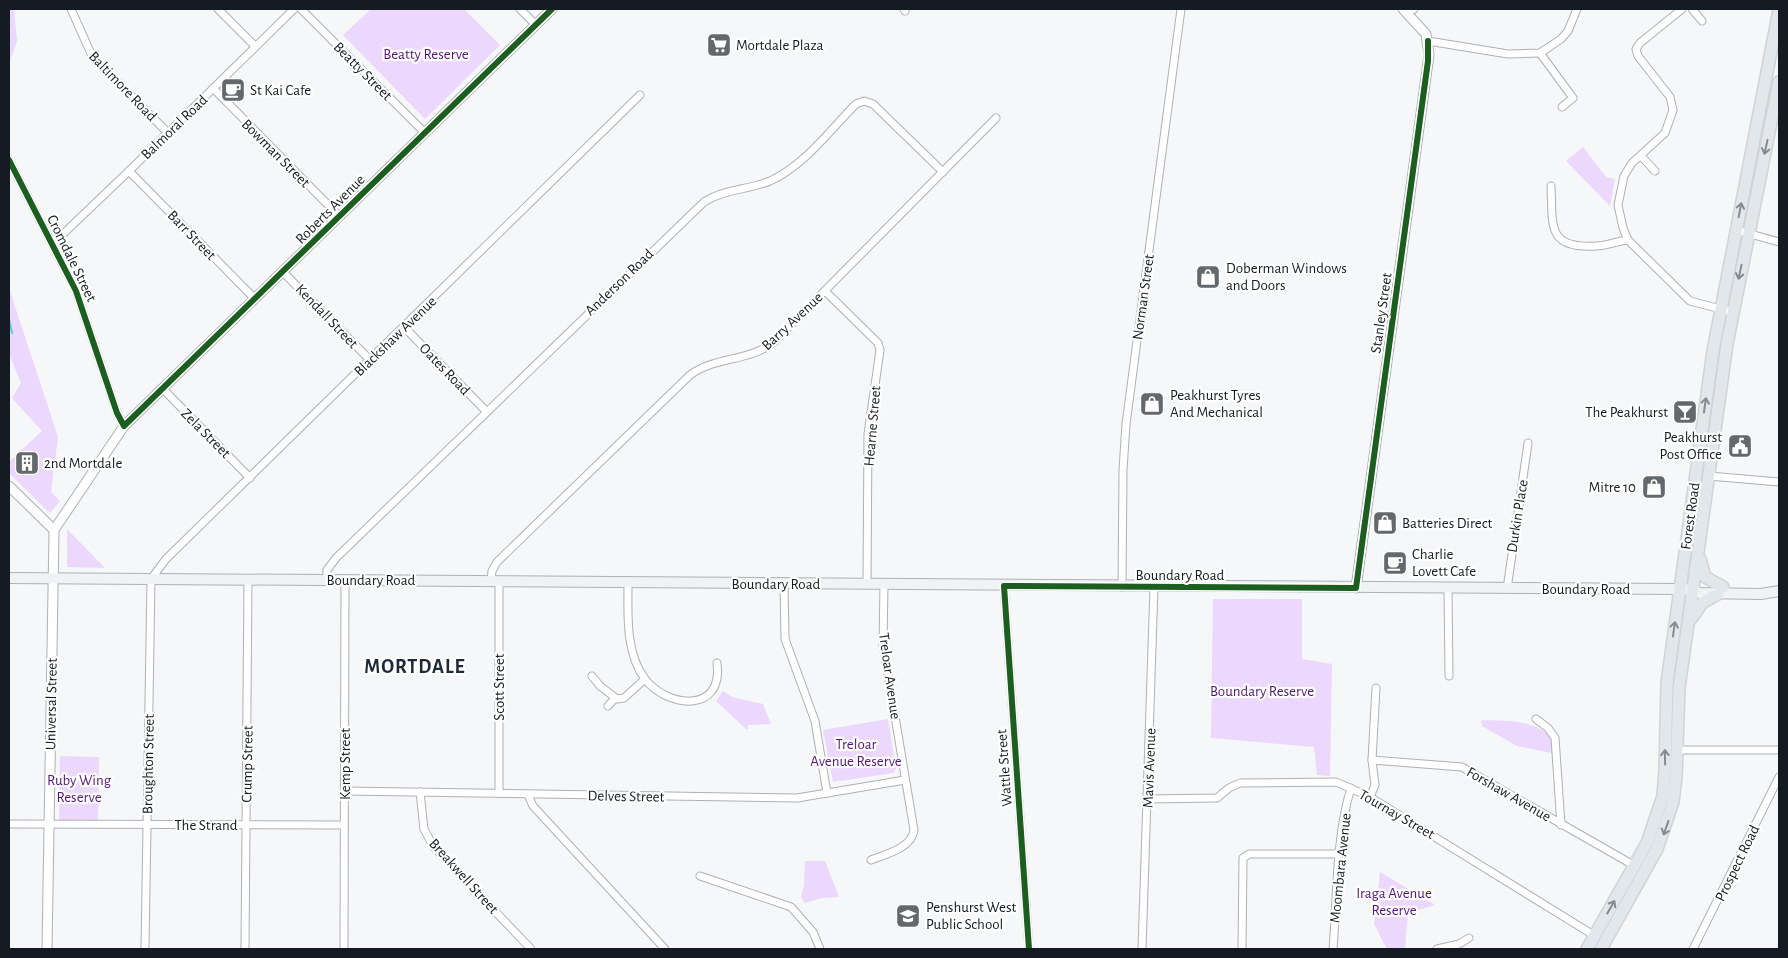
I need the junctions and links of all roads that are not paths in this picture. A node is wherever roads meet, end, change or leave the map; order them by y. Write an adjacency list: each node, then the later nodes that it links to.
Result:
1 (71, 9): 25 (street, Baltimore Road)
2 (218, 9): 18 (street)
3 (294, 9): 18 (street, Balmoral Road)
4 (301, 9): 26 (street, Beatty Street)
5 (520, 9): 15 (street)
6 (552, 9): 15 (street, Roberts Avenue)
7 (1182, 9): 68 (street, Norman Street)
8 (1577, 9): 19 (street)
9 (1682, 9): 27 (street)
10 (1692, 9): 14 (street)
11 (1770, 9): 16 (main road)
12 (1408, 10): 17 (street)
13 (1779, 10): 16 (main road, Forest Road)
14 (1702, 22)
15 (536, 25): 26 (street, Roberts Avenue)
16 (1775, 30): 34 (main road, Forest Road, one-way to 16)
17 (1428, 42): 19 (street); 70 (street, Stanley Street)
18 (255, 46): 21 (street, Balmoral Road)
19 (1540, 53): 23 (street)
20 (1779, 82): 35 (main road, Forest Road, one-way to 35)
21 (213, 88): 25 (street, Balmoral Road); 33 (street, Bowman Street)
22 (640, 95): 44 (street, Blackshaw Avenue)
23 (1562, 107)
24 (996, 118): 31 (street, Barry Avenue)
25 (168, 133): 29 (street, Balmoral Road)
26 (425, 133): 33 (street, Roberts Avenue)
27 (1641, 156): 30 (street); 36 (street)
28 (9, 160): 37 (street, Cromdale Street)
29 (129, 171): 37 (street, Balmoral Road); 41 (street, Barr Street)
30 (1655, 171)
31 (943, 172): 40 (street, Barry Avenue); 47 (street, Anderson Road)
32 (1551, 186): 36 (street)
33 (339, 216): 39 (street, Roberts Avenue)
34 (1736, 230): 35 (street); 42 (main road, Forest Road)
35 (1749, 232): 38 (street); 43 (main road, Forest Road, one-way to 43)
36 (1628, 240): 42 (street)
37 (51, 242): 48 (street, Cromdale Street)
38 (1779, 242)
39 (283, 272): 41 (street, Roberts Avenue); 45 (street, Kendall Street)
40 (825, 291): 62 (street, Barry Avenue); 65 (street, Hearne Street)
41 (255, 299): 46 (street, Roberts Avenue)
42 (1720, 309): 43 (street); 73 (main road, Forest Road, one-way to 42)
43 (1732, 312): 50 (main road, Forest Road)
44 (404, 328): 45 (street, Blackshaw Avenue); 47 (street, Oates Road)
45 (370, 360): 51 (street, Blackshaw Avenue)
46 (163, 389): 48 (street, Roberts Avenue); 51 (street, Zela Street)
47 (486, 411): 60 (street, Anderson Road)
48 (124, 426): 54 (street, Roberts Avenue)
49 (1528, 443): 72 (street, Durkin Place)
50 (1709, 476): 52 (street); 55 (main road, Forest Road)
51 (250, 478): 58 (street, Blackshaw Avenue)
52 (1779, 482)
53 (9, 486): 54 (street)
54 (54, 530): 57 (street)
55 (1698, 550): 74 (main road, Forest Road); 75 (main road)
56 (9, 578): 57 (main road, Boundary Road)
57 (53, 578): 58 (main road, Boundary Road); 100 (street, Universal Street)
58 (151, 578): 59 (main road, Boundary Road); 101 (street, Broughton Street)
59 (248, 579): 60 (main road, Boundary Road); 103 (street, Crump Street)
60 (327, 579): 61 (main road, Boundary Road)
61 (345, 579): 62 (main road, Boundary Road); 92 (street, Kemp Street)
62 (495, 581): 63 (main road, Boundary Road); 94 (street, Scott Street)
63 (628, 582): 64 (main road, Boundary Road); 81 (street)
64 (784, 584): 65 (main road, Boundary Road); 95 (street)
65 (867, 584): 66 (main road, Boundary Road)
66 (884, 584): 67 (main road, Boundary Road); 90 (street, Treloar Avenue)
67 (1004, 586): 68 (main road, Boundary Road); 118 (street, Wattle Street)
68 (1122, 587): 69 (main road, Boundary Road)
69 (1154, 588): 70 (main road, Boundary Road); 98 (street, Mavis Avenue)
70 (1356, 588): 71 (main road, Boundary Road)
71 (1448, 589): 72 (main road, Boundary Road); 80 (street)
72 (1507, 589): 73 (main road, Boundary Road)
73 (1680, 589): 74 (main road, Boundary Road); 107 (main road, Forest Road, one-way to 73)
74 (1693, 590): 75 (main road, Boundary Road); 77 (main road, Forest Road)
75 (1721, 590): 76 (main road, Boundary Road); 77 (main road)
76 (1776, 591)
77 (1688, 627): 86 (main road, Forest Road)
78 (717, 663): 81 (street)
79 (592, 676): 83 (street)
80 (1449, 676)
81 (645, 679): 83 (street)
82 (1376, 688): 88 (street)
83 (615, 698): 84 (street)
84 (608, 706)
85 (1536, 719): 102 (street)
86 (1677, 750): 87 (street); 124 (main road, Forest Road, one-way to 124)
87 (1779, 750)
88 (1372, 760): 97 (street); 102 (street, Forshaw Avenue)
89 (1779, 777): 125 (street, Prospect Road)
90 (905, 780): 95 (street, Delves Street); 106 (street, Treloar Avenue)
91 (1351, 788): 97 (street, Tournay Street); 98 (street, Tournay Street); 105 (street, Moombara Avenue)
92 (345, 791): 93 (street, Delves Street); 104 (street, Kemp Street)
93 (420, 792): 94 (street, Delves Street); 115 (street, Breakwell Street)
94 (500, 793): 96 (street, Delves Street)
95 (827, 793): 96 (street, Delves Street)
96 (528, 795): 116 (street)
97 (1370, 797): 109 (street, Tournay Street)
98 (1148, 799): 119 (street, Mavis Avenue)
99 (9, 824): 100 (street, The Strand)
100 (49, 824): 101 (street, The Strand); 111 (street, Universal Street)
101 (147, 825): 103 (street, The Strand); 112 (street, Broughton Street)
102 (1560, 825): 107 (street, Forshaw Avenue)
103 (247, 826): 104 (street, The Strand); 113 (street, Crump Street)
104 (344, 826): 114 (street, Kemp Street)
105 (1340, 854): 120 (street); 121 (street, Moombara Avenue)
106 (871, 860)
107 (1635, 866): 109 (main road, Forest Road, one-way to 107)
108 (700, 876): 117 (street)
109 (1595, 936): 123 (main road, Forest Road)
110 (1469, 938): 122 (street)
111 (47, 949)
112 (146, 949)
113 (245, 949)
114 (344, 949)
115 (531, 949)
116 (665, 949)
117 (820, 949)
118 (1029, 949)
119 (1142, 949)
120 (1242, 949)
121 (1333, 949)
122 (1437, 949)
123 (1587, 949)
124 (1600, 949)
125 (1693, 949)

